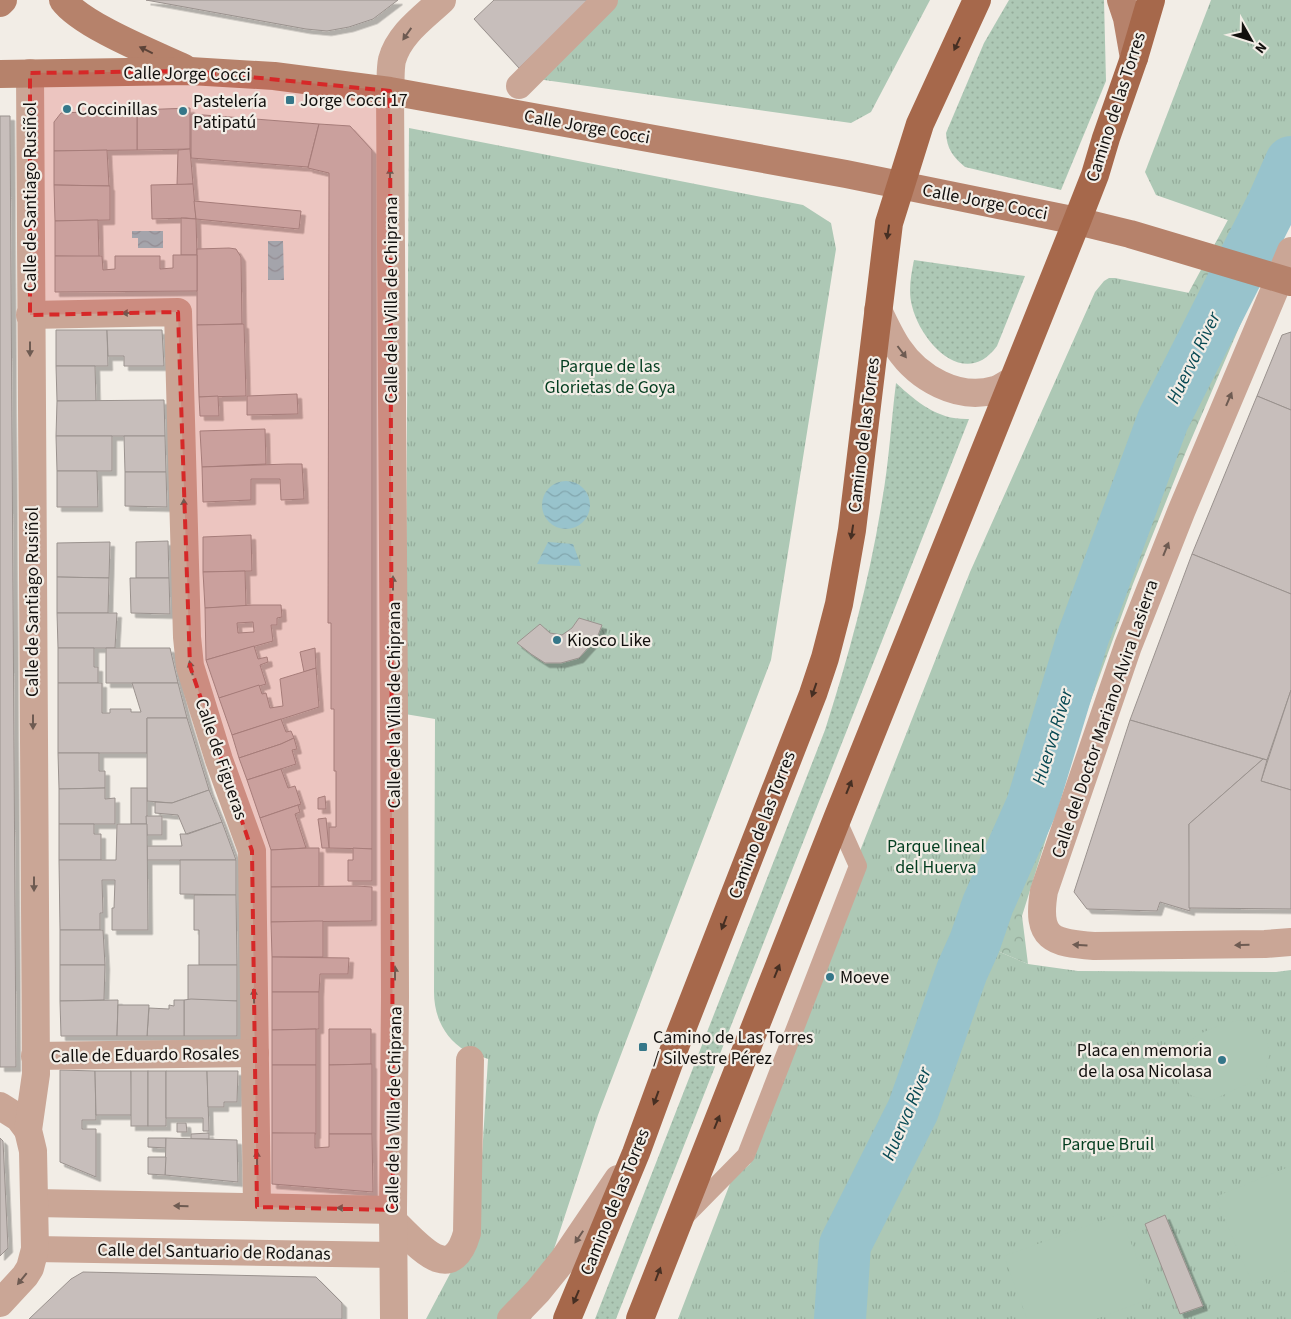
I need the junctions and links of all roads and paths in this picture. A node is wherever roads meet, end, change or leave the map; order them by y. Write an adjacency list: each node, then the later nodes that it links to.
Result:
1 (2, 0): 8 (main road)
2 (63, 0): 10 (main road, one-way to 2)
3 (442, 0): 14 (street, Calle de la Villa de Chiprana, one-way to 14)
4 (605, 0): 13 (street)
5 (977, 0): 15 (main road, Camino de las Torres, one-way to 15)
6 (1121, 0): 9 (main road)
7 (1151, 0): 9 (main road, Camino de las Torres)
8 (0, 3)
9 (1134, 58): 16 (main road, Camino de las Torres)
10 (190, 71): 11 (main road, Calle Jorge Cocci); 14 (main road, Calle Jorge Cocci)
11 (30, 73): 12 (main road, Calle Jorge Cocci); 20 (street, Calle de Santiago Rusiñol)
12 (0, 74)
13 (519, 86)
14 (390, 91): 15 (main road, Calle Jorge Cocci); 32 (street, Calle de la Villa de Chiprana, one-way to 14)
15 (900, 185): 16 (main road, Calle Jorge Cocci); 19 (main road, Camino de las Torres, one-way to 19)
16 (1077, 220): 18 (main road, Calle Jorge Cocci); 21 (main road, Camino de las Torres)
17 (1291, 251): 18 (street, Calle del Doctor Mariano Alvira Lasierra)
18 (1277, 279): 23 (street, Calle del Doctor Mariano Alvira Lasierra, one-way to 18)
19 (878, 310): 21 (street, Camino de las Torres, one-way to 21); 29 (main road, Camino de las Torres, one-way to 29)
20 (30, 315): 24 (street, Calle de Figueras, one-way to 20); 25 (street, Calle de Santiago Rusiñol, one-way to 25)
21 (1012, 381): 22 (main road, Camino de las Torres, one-way to 21)
22 (837, 819): 33 (main road, Camino de las Torres, one-way to 22); 33 (lane)
23 (1291, 942)
24 (255, 1053): 25 (street, Calle de Eduardo Rosales); 31 (street, Calle de Figueras, one-way to 24)
25 (36, 1056): 28 (street, Calle de Santiago Rusiñol)
26 (470, 1060): 32 (street)
27 (0, 1106): 28 (street)
28 (28, 1130): 30 (street)
29 (636, 1153): 38 (street, one-way to 38); 39 (main road, Camino de las Torres, one-way to 39)
30 (35, 1203): 31 (street, one-way to 30); 34 (street)
31 (257, 1207): 32 (street, one-way to 31)
32 (393, 1215): 35 (street, Calle de la Villa de Chiprana)
33 (675, 1228): 40 (main road, Camino de las Torres, one-way to 33)
34 (36, 1249): 35 (street, Calle del Santuario de Rodanas); 36 (street, one-way to 36)
35 (393, 1255): 37 (street, Calle de la Villa de Chiprana)
36 (0, 1303)
37 (394, 1319)
38 (511, 1319)
39 (567, 1319)
40 (640, 1319)

